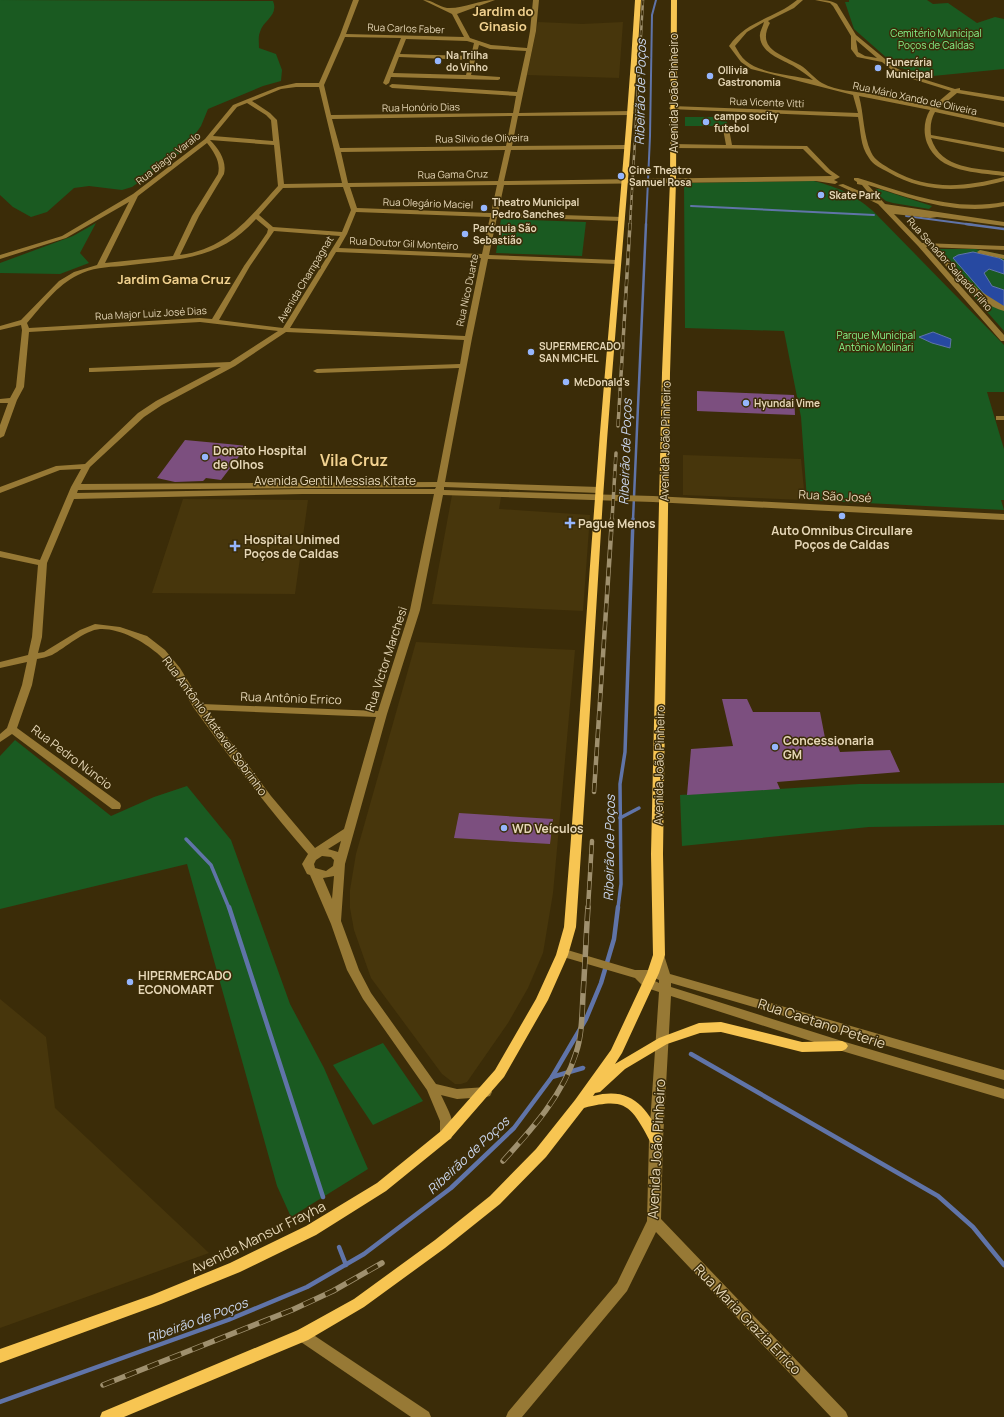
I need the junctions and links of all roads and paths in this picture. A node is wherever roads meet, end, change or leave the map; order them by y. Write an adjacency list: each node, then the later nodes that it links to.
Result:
1 (356, 0): 13 (street)
2 (426, 0): 10 (street)
3 (492, 0): 9 (street)
4 (536, 0): 18 (street, Rua Nico Duarte)
5 (638, 0): 36 (main road)
6 (674, 0): 34 (main road, Avenida João Pinheiro)
7 (800, 0): 12 (street)
8 (818, 0): 14 (street)
9 (471, 6): 10 (street); 11 (street)
10 (448, 9): 11 (street)
11 (454, 14): 16 (street)
12 (766, 20): 27 (street); 27 (street, Rua Mário Xando de Oliveira)
13 (343, 35): 15 (street, Rua Carlos Faber); 26 (street)
14 (854, 36): 21 (street); 21 (street)
15 (404, 37): 16 (street, Rua Carlos Faber); 19 (street)
16 (468, 39): 17 (street)
17 (477, 43): 18 (street); 20 (street)
18 (528, 50): 30 (street, Rua Nico Duarte)
19 (396, 56): 20 (street); 22 (street)
20 (472, 58): 23 (street)
21 (882, 60): 29 (street)
22 (389, 75): 23 (street); 25 (street)
23 (468, 77): 24 (street)
24 (498, 78)
25 (386, 83)
26 (321, 85): 33 (street, Rua Biagio Varalo); 39 (street)
27 (823, 85): 31 (street, Rua Mário Xando de Oliveira)
28 (392, 86): 30 (street)
29 (957, 90): 32 (street); 35 (street)
30 (518, 94): 37 (street, Rua Nico Duarte)
31 (856, 95): 35 (street, Rua Mário Xando de Oliveira); 38 (street)
32 (1004, 98)
33 (246, 101): 43 (street, Rua Biagio Varalo); 44 (street)
34 (672, 108): 38 (street, Rua Vicente Vitti); 45 (main road, Avenida João Pinheiro)
35 (933, 110): 40 (street, Rua Mário Xando de Oliveira); 42 (street)
36 (631, 113): 37 (street, Rua Honório Dias); 46 (main road)
37 (514, 114): 39 (street, Rua Honório Dias); 48 (street, Rua Nico Duarte)
38 (861, 115): 53 (street)
39 (328, 117): 49 (street)
40 (1004, 125)
41 (726, 129): 47 (street)
42 (928, 136): 50 (street); 51 (street)
43 (208, 139): 44 (street); 60 (street, Rua Biagio Varalo); 78 (street)
44 (276, 143): 58 (street)
45 (673, 146): 47 (street); 55 (main road, Avenida João Pinheiro)
46 (628, 147): 48 (street, Rua Silvio de Oliveira); 54 (main road)
47 (729, 147): 52 (street)
48 (508, 148): 49 (street, Rua Silvio de Oliveira); 57 (street, Rua Nico Duarte)
49 (337, 150): 59 (street)
50 (1004, 150)
51 (1004, 174)
52 (840, 179): 55 (street, Rua Gama Cruz); 56 (street); 56 (street); 62 (street)
53 (1004, 179)
54 (624, 181): 55 (street, Rua Gama Cruz); 57 (street, Rua Gama Cruz); 66 (main road)
55 (673, 181): 105 (main road, Avenida João Pinheiro)
56 (857, 181): 61 (street); 62 (street, Rua Senador Salgado Filho)
57 (500, 184): 59 (street, Rua Gama Cruz); 65 (street, Rua Nico Duarte)
58 (281, 186): 59 (street, Rua Gama Cruz); 64 (street)
59 (346, 186): 63 (street)
60 (135, 195): 76 (street); 80 (street, Rua Biagio Varalo)
61 (1004, 204)
62 (883, 207): 67 (street); 70 (street, Rua Senador Salgado Filho)
63 (354, 210): 65 (street, Rua Olegário Maciel); 69 (street, Avenida Champagnat)
64 (255, 215): 68 (street); 78 (street)
65 (495, 215): 66 (street, Rua Olegário Maciel); 77 (street, Rua Nico Duarte)
66 (622, 219): 79 (main road)
67 (1004, 224)
68 (271, 229): 69 (street); 82 (street)
69 (344, 234): 72 (street, Avenida Champagnat)
70 (920, 245): 71 (street); 74 (street, Rua Senador Salgado Filho)
71 (1004, 248)
72 (333, 250): 77 (street, Rua Doutor Gil Monteiro); 87 (street, Avenida Champagnat)
73 (936, 253): 74 (street); 75 (street); 81 (street)
74 (928, 254): 86 (street, Rua Senador Salgado Filho)
75 (1004, 256)
76 (0, 257)
77 (486, 257): 79 (street, Rua Doutor Gil Monteiro); 88 (street, Rua Nico Duarte)
78 (175, 258): 80 (street)
79 (617, 262): 102 (main road)
80 (100, 266): 83 (street)
81 (1004, 310)
82 (215, 320): 83 (street, Rua Major Luiz José Dias); 87 (street, Rua Major Luiz José Dias)
83 (25, 326): 85 (street, Rua Major Luiz José Dias); 94 (street)
84 (1004, 327): 86 (street)
85 (0, 328)
86 (994, 329): 89 (street, Rua Senador Salgado Filho)
87 (285, 330): 88 (street, Rua Major Luiz José Dias); 90 (street, Avenida Champagnat)
88 (468, 338): 91 (street, Rua Nico Duarte)
89 (1004, 339)
90 (232, 364): 92 (street); 97 (street, Avenida Champagnat)
91 (463, 366): 93 (street); 99 (street, Rua Nico Duarte)
92 (92, 370)
93 (316, 371)
94 (13, 400): 95 (street); 96 (street)
95 (0, 401)
96 (0, 436)
97 (87, 466): 98 (street, Avenida Champagnat); 100 (street)
98 (75, 487): 101 (street, Avenida Gentil Messias Kitate); 103 (street, Avenida Champagnat)
99 (441, 488): 101 (street, Avenida Gentil Messias Kitate); 102 (street, Avenida Gentil Messias Kitate); 112 (street, Rua Victor Marchesi)
100 (0, 490)
101 (201, 490): 103 (street, Avenida Gentil Messias Kitate)
102 (599, 493): 104 (street, Avenida Gentil Messias Kitate); 123 (main road, Avenida Mansur Frayha)
103 (71, 496): 108 (street, Avenida Champagnat)
104 (614, 497): 105 (street, Rua São José)
105 (665, 500): 106 (street, Rua São José); 124 (main road, Avenida João Pinheiro)
106 (1004, 517)
107 (0, 554): 108 (street)
108 (43, 563): 109 (street, Avenida Champagnat)
109 (33, 658): 110 (street, Rua Antônio Mataveli Sobrinho); 111 (street, Rua Antônio Mataveli Sobrinho); 113 (street, Avenida Champagnat)
110 (0, 665)
111 (199, 707): 112 (street, Rua Antônio Errico); 117 (street, Rua Antônio Mataveli Sobrinho)
112 (382, 714): 116 (street, Rua Victor Marchesi)
113 (12, 729): 114 (street); 115 (street, Rua Pedro Núncio)
114 (0, 739)
115 (116, 806)
116 (348, 832): 118 (street); 120 (street, Rua Victor Marchesi)
117 (304, 842): 118 (street); 119 (street, Rua Antônio Mataveli Sobrinho)
118 (329, 844): 119 (street)
119 (315, 855): 120 (street); 121 (street)
120 (340, 865): 121 (street); 122 (street, Rua Victor Marchesi)
121 (315, 873): 122 (street)
122 (337, 924): 129 (street)
123 (564, 953): 125 (street, Rua Caetano Peterie); 130 (main road, Avenida Mansur Frayha)
124 (658, 955): 125 (street, Avenida João Pinheiro)
125 (657, 980): 126 (street, Avenida João Pinheiro); 127 (street, Rua Caetano Peterie); 128 (street, Rua Caetano Peterie); 132 (main road)
126 (663, 1041): 127 (main road); 132 (main road); 134 (street, Avenida João Pinheiro)
127 (842, 1046): 131 (street, Rua Caetano Peterie)
128 (1004, 1075)
129 (432, 1088): 130 (street); 133 (street)
130 (486, 1092): 133 (main road, Avenida Mansur Frayha)
131 (1004, 1094)
132 (581, 1102): 134 (main road); 136 (main road)
133 (446, 1135): 137 (main road, Avenida Mansur Frayha)
134 (656, 1139): 135 (street, Avenida João Pinheiro)
135 (654, 1221): 140 (street, Avenida João Pinheiro); 141 (street, Rua Maria Grazia Errico)
136 (303, 1335): 138 (main road); 139 (street)
137 (0, 1356)
138 (107, 1417)
139 (424, 1417)
140 (513, 1417)
141 (842, 1417)

